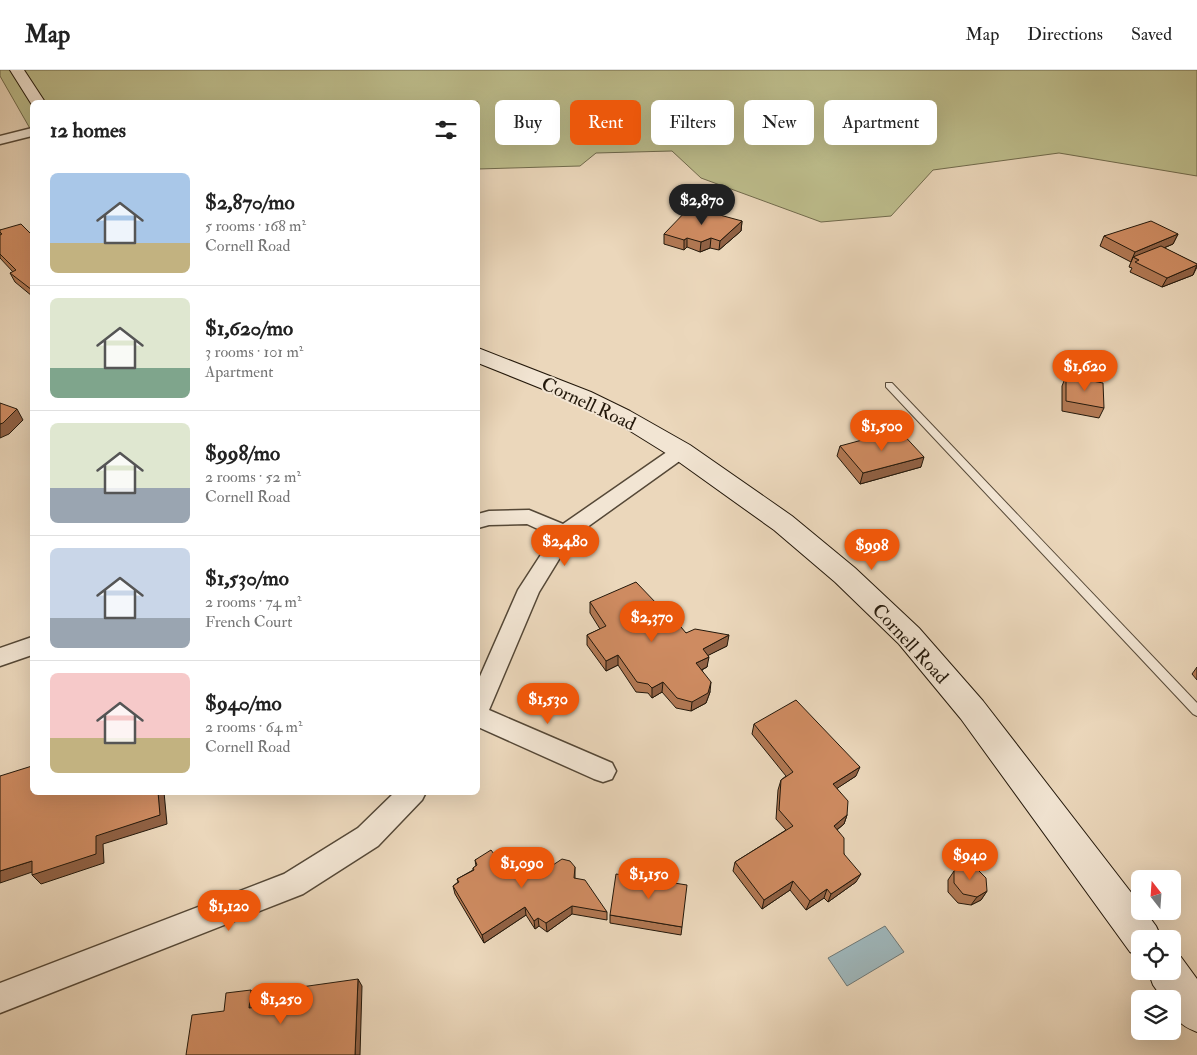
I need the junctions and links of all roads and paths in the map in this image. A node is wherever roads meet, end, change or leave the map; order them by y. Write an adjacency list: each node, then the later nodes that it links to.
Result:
1 (17, 70): 2 (main road)
2 (37, 100)
3 (30, 132): 4 (street)
4 (0, 140)
5 (480, 356): 7 (main road, Cornell Road)
6 (889, 385): 13 (lane)
7 (681, 451): 9 (street); 17 (main road, Cornell Road)
8 (480, 520): 9 (street)
9 (566, 533): 12 (street)
10 (30, 647): 11 (street)
11 (0, 657)
12 (480, 702)
13 (1197, 711)
14 (480, 717): 15 (street)
15 (603, 771)
16 (410, 795): 19 (street)
17 (1136, 930)
18 (1174, 980): 20 (main road)
19 (0, 998)
20 (1197, 1012)

